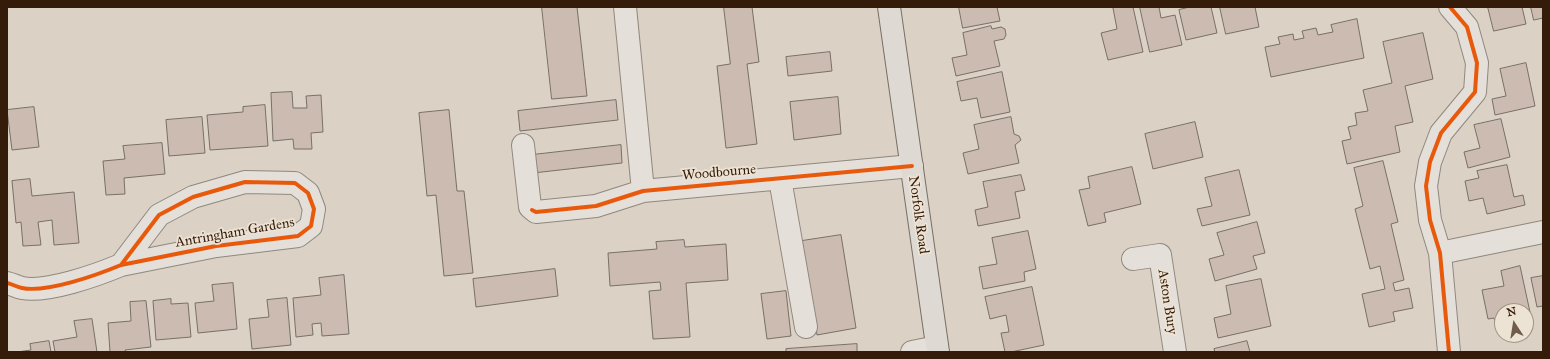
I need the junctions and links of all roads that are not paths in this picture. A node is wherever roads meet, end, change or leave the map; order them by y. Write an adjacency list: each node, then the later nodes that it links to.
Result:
1 (625, 7): 7 (street)
2 (889, 7): 5 (main road, Norfolk Road)
3 (1450, 7): 9 (street)
4 (522, 144): 7 (street, Woodbourne)
5 (912, 166): 6 (street, Woodbourne); 14 (main road, Norfolk Road)
6 (780, 179): 7 (street, Woodbourne); 13 (street)
7 (643, 191)
8 (1543, 232): 9 (street)
9 (1440, 253): 17 (street)
10 (1133, 259): 16 (street, Aston Bury)
11 (121, 265): 11 (street, Antringham Gardens); 12 (street, Antringham Gardens)
12 (7, 283)
13 (806, 327)
14 (937, 349): 15 (street)
15 (912, 352)
16 (1175, 352)
17 (1449, 352)

